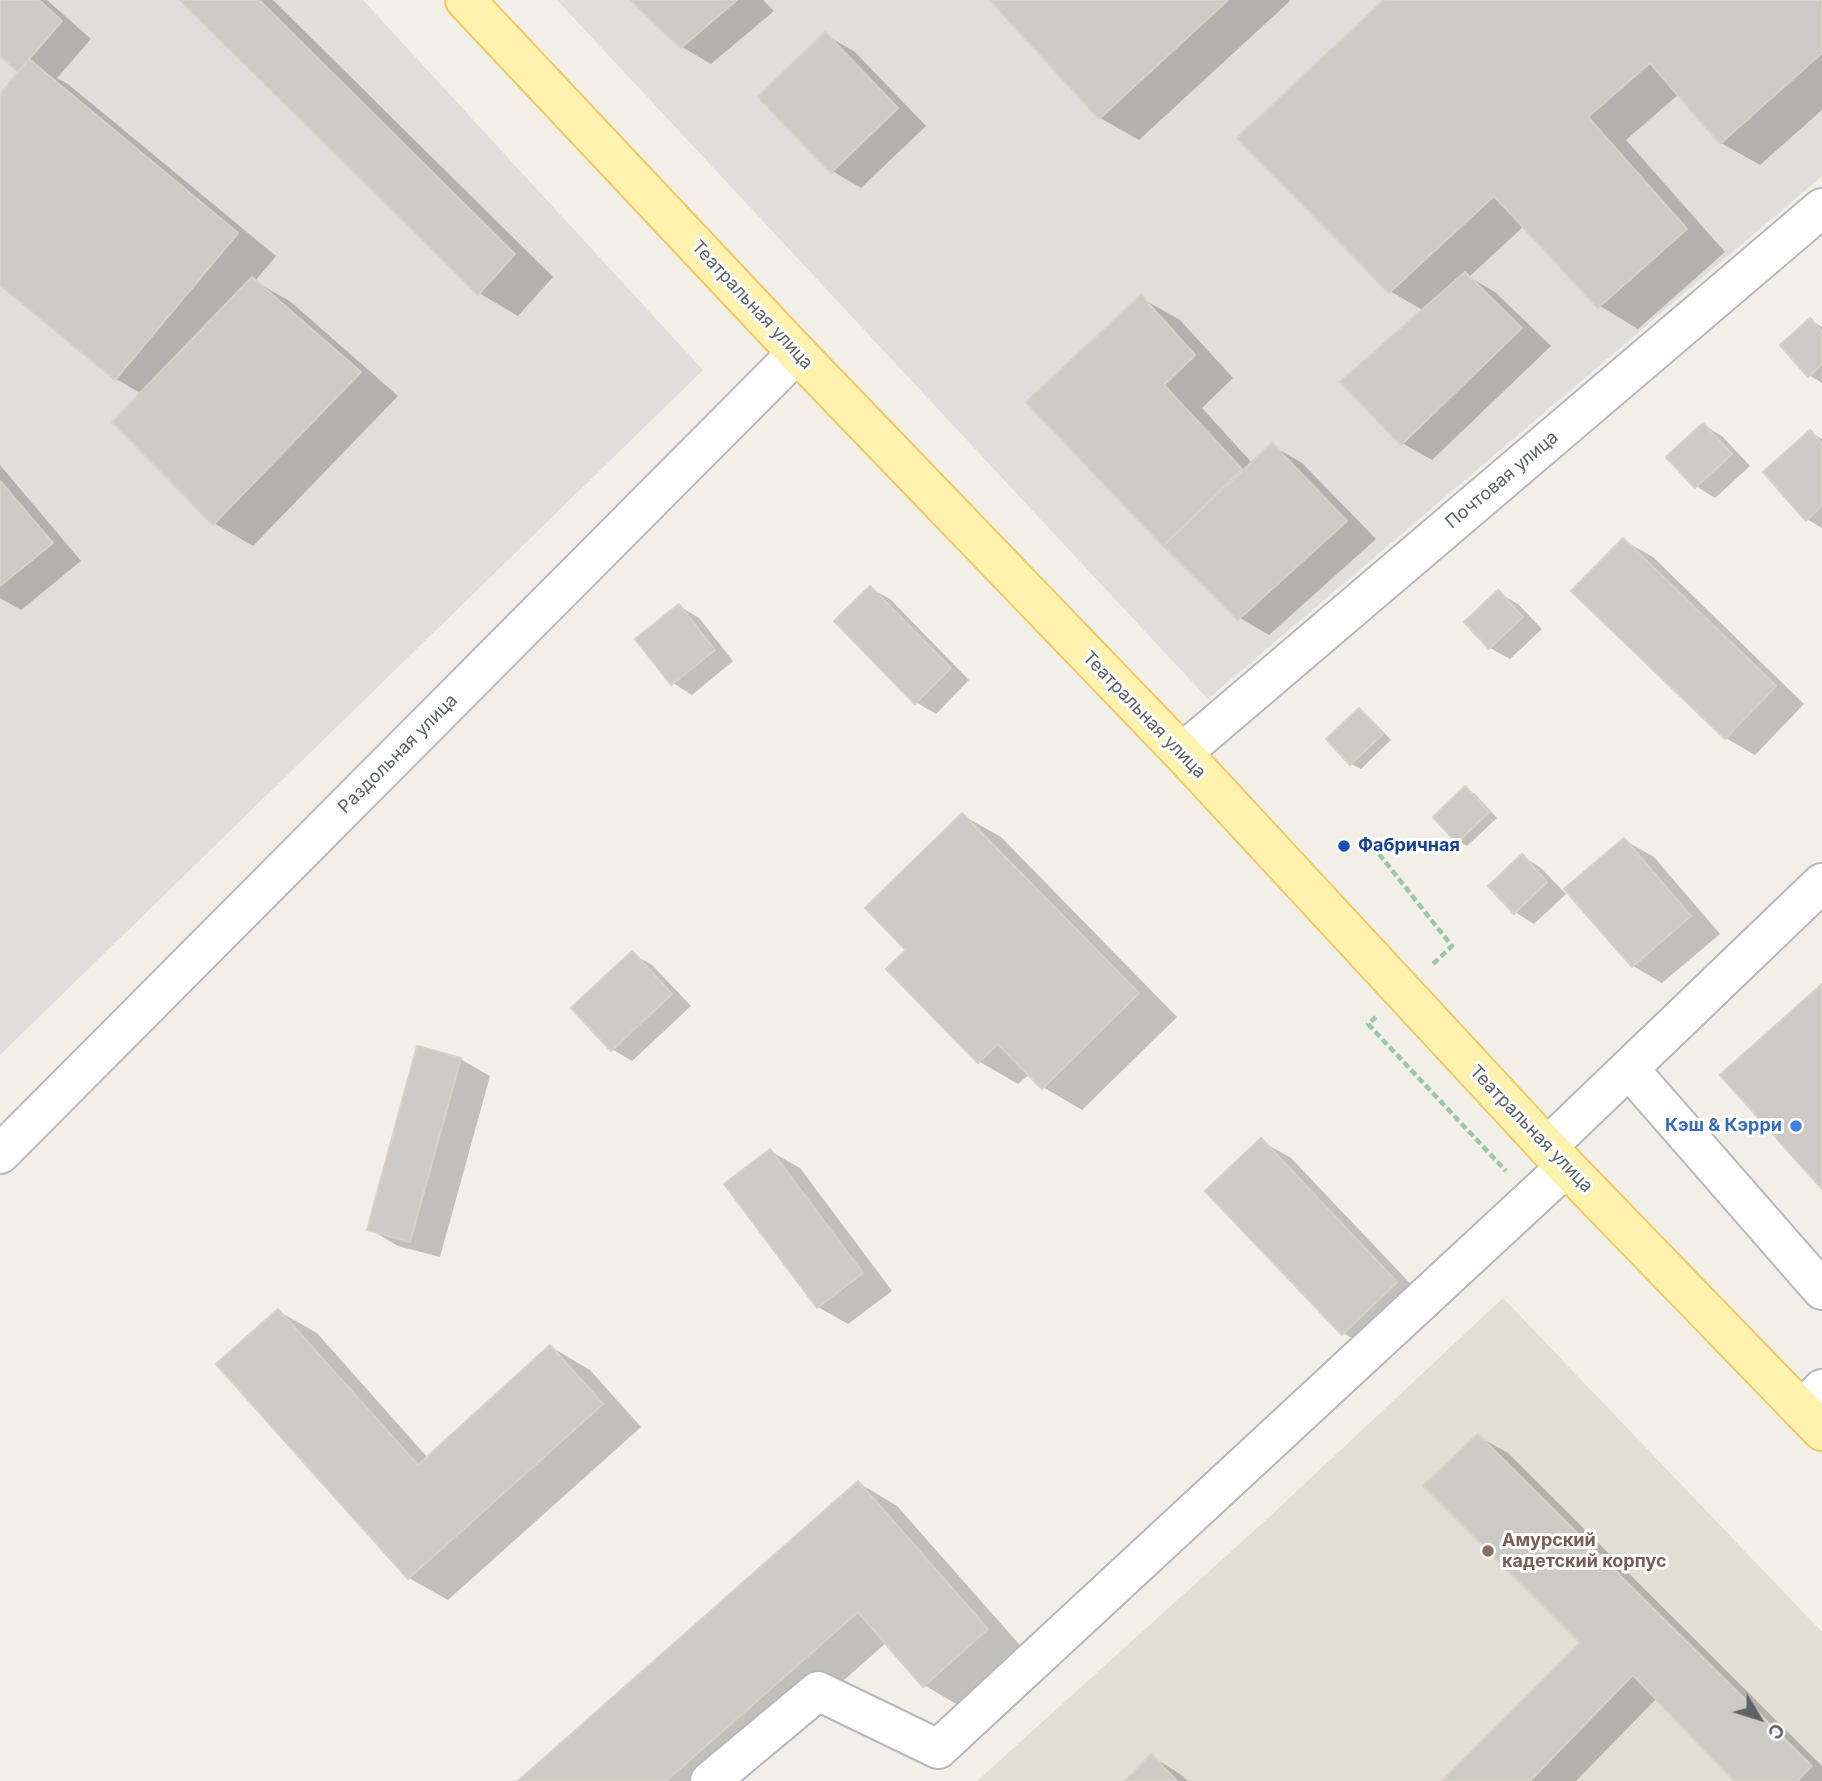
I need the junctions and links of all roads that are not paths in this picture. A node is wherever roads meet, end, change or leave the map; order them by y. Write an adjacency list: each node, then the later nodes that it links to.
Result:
1 (465, 0): 3 (main road, Театральная улица)
2 (1822, 208): 4 (street, Почтовая улица)
3 (797, 353): 4 (main road, Театральная улица); 7 (street, Раздольная улица)
4 (1182, 753): 8 (main road, Театральная улица)
5 (1822, 883): 6 (street)
6 (1629, 1069): 8 (street); 9 (street)
7 (0, 1154)
8 (1557, 1157): 10 (main road, Театральная улица); 11 (street)
9 (1822, 1290)
10 (1815, 1410)
11 (710, 1781)

